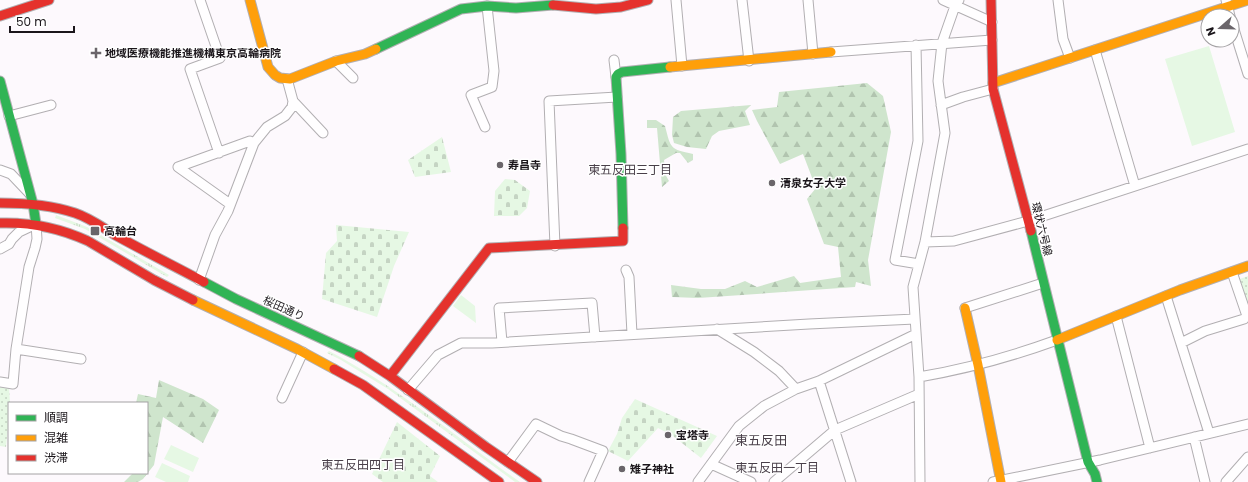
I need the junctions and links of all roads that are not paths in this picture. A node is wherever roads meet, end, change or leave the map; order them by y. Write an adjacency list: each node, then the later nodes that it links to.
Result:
1 (49, 0): 15 (main road)
2 (200, 0): 44 (street)
3 (250, 0): 32 (main road)
4 (648, 0): 14 (main road)
5 (676, 0): 28 (street)
6 (742, 0): 27 (street)
7 (808, 0): 23 (street)
8 (943, 0): 12 (street)
9 (992, 0): 16 (main road, 環状六号線)
10 (1058, 0): 24 (street)
11 (1248, 0): 13 (main road)
12 (957, 3): 16 (street); 18 (street)
13 (1226, 3): 21 (main road)
14 (487, 6): 25 (main road); 40 (street)
15 (0, 16)
16 (992, 22): 17 (main road, 環状六号線)
17 (992, 40): 18 (street); 34 (main road, 環状六号線)
18 (942, 43): 19 (street); 38 (street)
19 (916, 45): 22 (street); 57 (street)
20 (1240, 48): 29 (street)
21 (1095, 50): 24 (main road); 46 (street)
22 (831, 52): 23 (main road)
23 (813, 54): 27 (main road)
24 (1070, 58): 34 (main road)
25 (336, 60): 31 (street); 32 (main road)
26 (614, 60): 30 (street)
27 (749, 60): 28 (main road)
28 (682, 66): 30 (main road)
29 (1248, 74)
30 (616, 77): 35 (main road)
31 (353, 78)
32 (287, 79): 36 (street)
33 (0, 82): 39 (main road)
34 (993, 86): 38 (street); 51 (main road, 環状六号線)
35 (617, 97): 55 (main road); 55 (street)
36 (293, 101): 41 (street); 42 (street)
37 (51, 105): 39 (street)
38 (940, 105): 54 (street)
39 (9, 116): 47 (main road)
40 (485, 128)
41 (323, 133)
42 (254, 143): 44 (street); 50 (street)
43 (1248, 149): 46 (street)
44 (219, 152): 50 (street)
45 (0, 170): 47 (street)
46 (1135, 186): 51 (street)
47 (30, 194): 49 (main road)
48 (0, 204): 49 (main road, 桜田通り)
49 (33, 204): 53 (main road); 61 (main road, 桜田通り)
50 (230, 204): 61 (street)
51 (1028, 221): 54 (street); 62 (main road, 環状六号線)
52 (0, 223): 53 (main road)
53 (36, 224): 56 (street); 74 (street); 75 (main road)
54 (925, 242): 57 (street)
55 (555, 246): 78 (main road)
56 (0, 249)
57 (919, 264): 66 (street)
58 (1248, 266): 60 (main road)
59 (626, 270): 68 (street)
60 (1232, 272): 63 (main road); 73 (street)
61 (199, 280): 78 (main road, 桜田通り)
62 (1043, 283): 64 (street); 71 (main road, 環状六号線)
63 (1166, 296): 65 (main road); 73 (street)
64 (964, 308): 77 (main road)
65 (1116, 316): 71 (main road); 90 (street)
66 (915, 319): 67 (street); 69 (street)
67 (716, 329): 68 (street); 82 (street)
68 (632, 334): 70 (street)
69 (916, 334): 79 (street); 80 (street)
70 (595, 336): 72 (street); 72 (street)
71 (1058, 340): 77 (street); 93 (main road, 環状六号線)
72 (502, 342): 83 (street)
73 (1181, 344): 88 (street)
74 (16, 349): 76 (street); 81 (street)
75 (302, 352): 85 (street); 96 (main road)
76 (81, 359)
77 (978, 365): 79 (street); 104 (main road)
78 (390, 376): 83 (main road, 桜田通り)
79 (919, 377): 84 (street)
80 (819, 381): 82 (street); 87 (street)
81 (0, 382)
82 (796, 389): 94 (street)
83 (408, 390): 92 (main road, 桜田通り)
84 (919, 394): 87 (street); 103 (street)
85 (282, 398)
86 (1248, 424): 88 (street)
87 (835, 430): 101 (street); 102 (street)
88 (1209, 433): 89 (street)
89 (1194, 437): 90 (street); 106 (street)
90 (1150, 448): 93 (street)
91 (1248, 458): 107 (street)
92 (508, 462): 97 (main road, 桜田通り); 98 (street)
93 (1088, 462): 95 (main road, 環状六号線); 104 (street); 105 (main road, 環状六号線)
94 (711, 464): 99 (street); 100 (street)
95 (1086, 476)
96 (499, 482)
97 (537, 482)
98 (589, 482)
99 (698, 482)
100 (751, 482)
101 (774, 482)
102 (850, 482)
103 (920, 482)
104 (999, 482)
105 (1097, 482)
106 (1205, 482)
107 (1226, 482)

